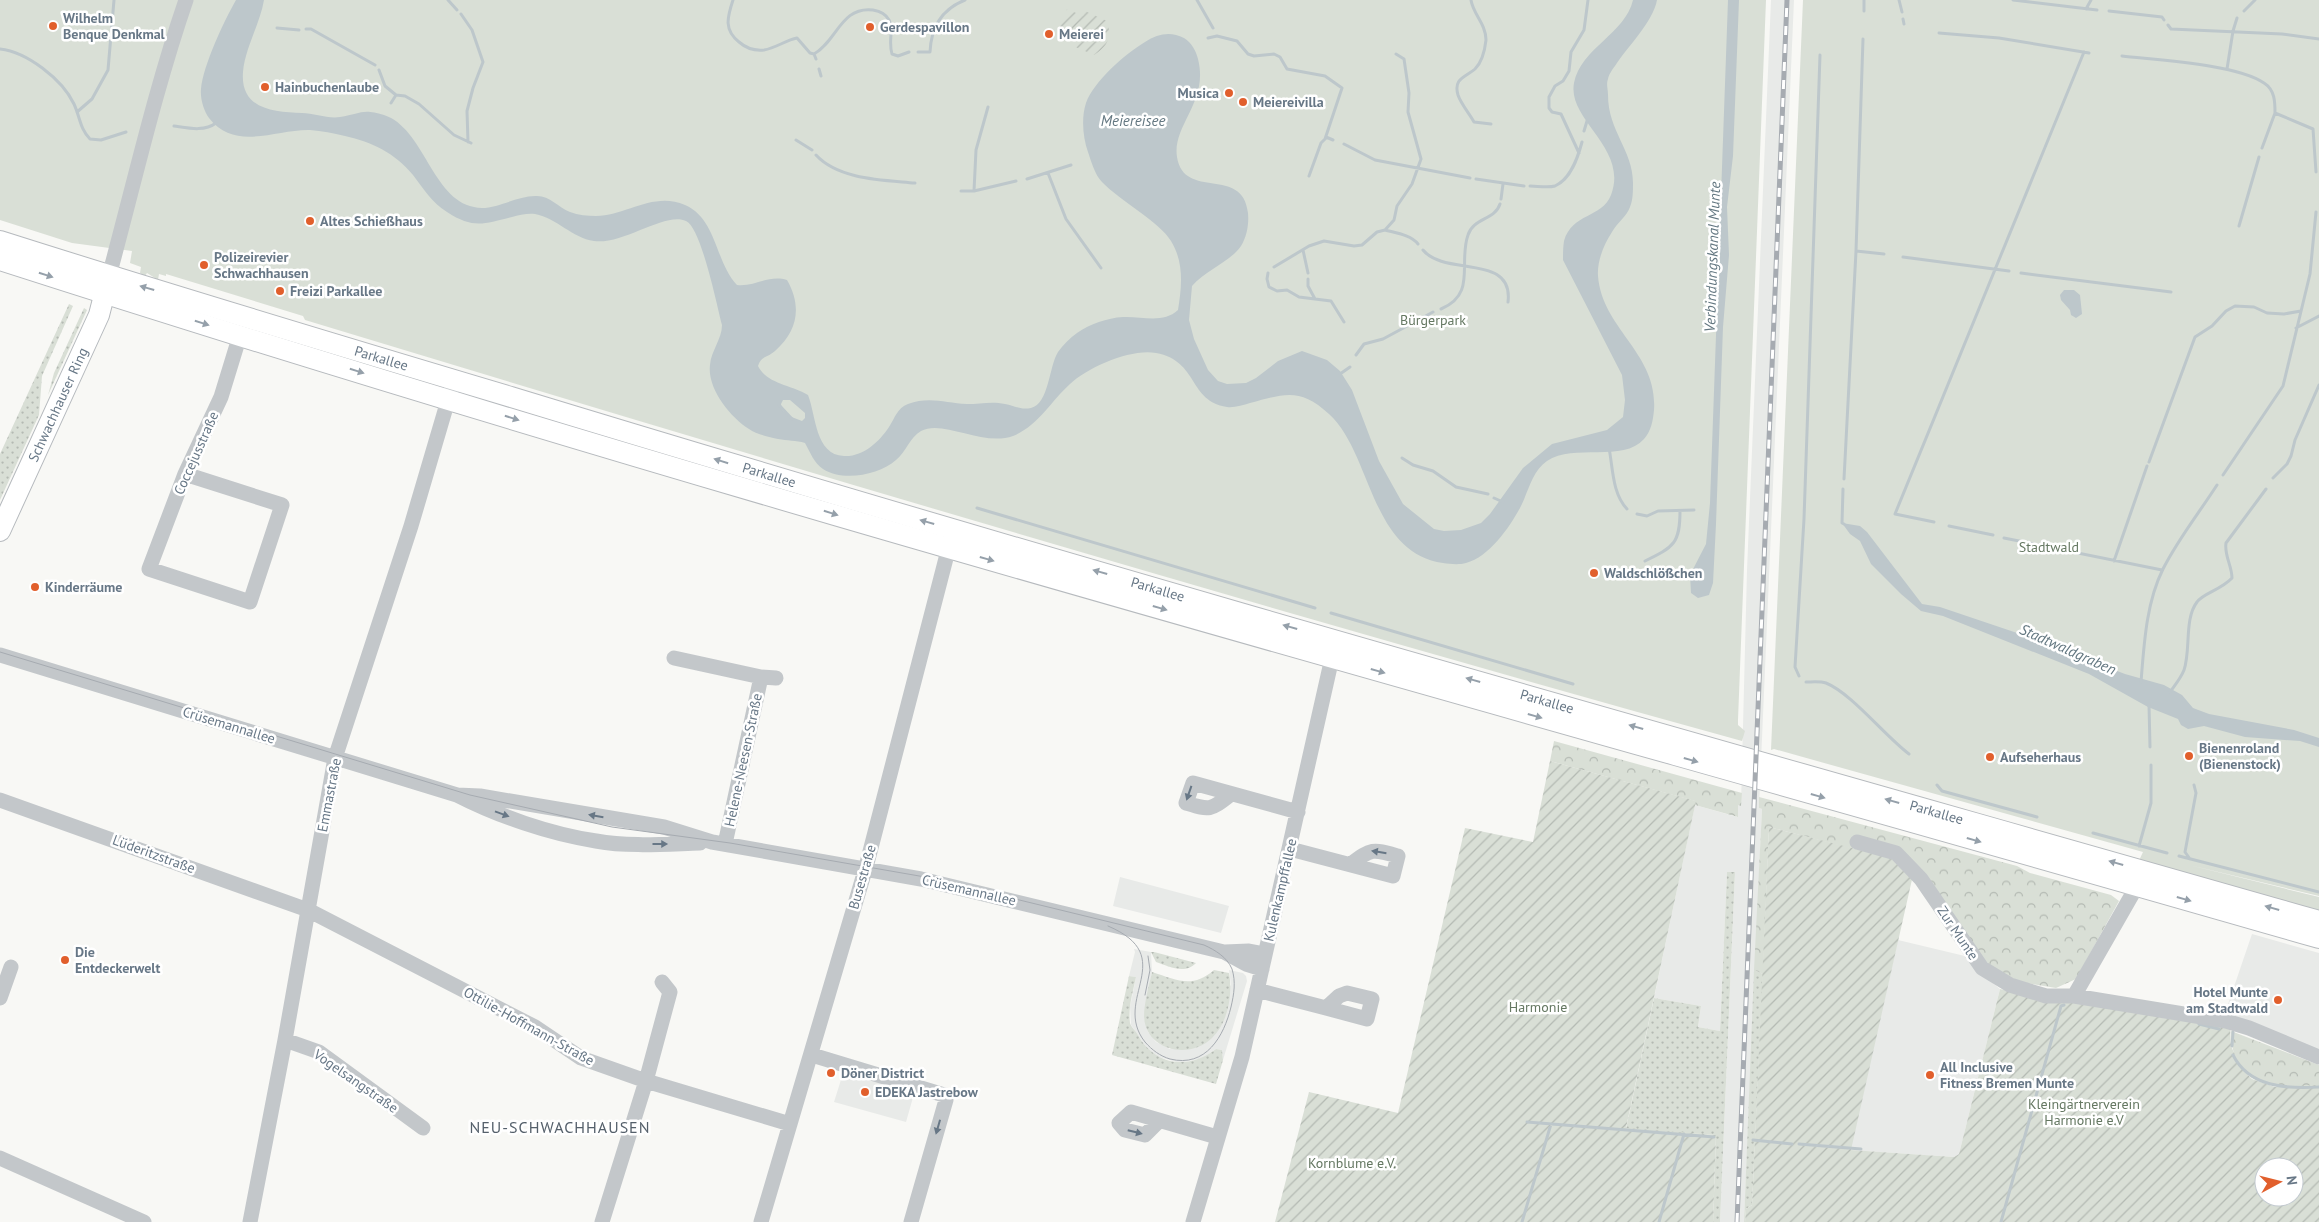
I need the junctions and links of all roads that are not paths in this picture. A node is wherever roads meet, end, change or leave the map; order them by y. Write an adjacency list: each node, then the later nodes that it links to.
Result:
1 (186, 0): 4 (street)
2 (0, 241): 4 (main road, Parkallee)
3 (0, 260): 4 (main road, Parkallee, one-way to 4)
4 (107, 285): 5 (main road, Parkallee, one-way to 5); 6 (main road, Parkallee, one-way to 4); 8 (main road, Schwachhauser Ring)
5 (240, 335): 6 (main road, Parkallee, one-way to 6); 7 (street, Coccejusstraße)
6 (451, 390): 9 (main road, Parkallee); 13 (street, Emmastraße)
7 (185, 474): 7 (street, Coccejusstraße)
8 (0, 530)
9 (951, 538): 10 (main road, Parkallee); 22 (street, Busestraße)
10 (1334, 649): 17 (street, Kulenkampffallee); 23 (main road, Parkallee, one-way to 23); 25 (main road, Parkallee, one-way to 10)
11 (0, 655): 13 (street, Crüsemannallee)
12 (674, 658): 19 (street, Helene-Neesen-Straße)
13 (335, 758): 14 (street, Crüsemannallee); 24 (street, Emmastraße)
14 (457, 795): 19 (street, Crüsemannallee, one-way to 14); 19 (street, Crüsemannallee, one-way to 19)
15 (1230, 795): 17 (street)
16 (0, 800): 24 (street, Lüderitzstraße)
17 (1298, 812): 20 (street, Kulenkampffallee)
18 (1857, 842): 31 (street, Zur Munte)
19 (718, 843): 22 (street, Crüsemannallee)
20 (1290, 849): 21 (street); 27 (street, Kulenkampffallee)
21 (1351, 864)
22 (865, 870): 27 (street, Crüsemannallee); 35 (street, Busestraße)
23 (2137, 886): 26 (main road, Parkallee, one-way to 26); 31 (street)
24 (308, 910): 34 (street, Emmastraße); 37 (street, Ottilie-Hoffmann-Straße)
25 (2319, 921)
26 (2319, 938)
27 (1263, 962): 30 (street, Kulenkampffallee)
28 (11, 968): 32 (street)
29 (662, 982): 37 (street)
30 (1257, 990): 33 (street); 41 (street, Kulenkampffallee)
31 (2074, 996): 36 (street, Zur Munte)
32 (0, 998)
33 (1326, 1008)
34 (285, 1040): 40 (street, Vogelsangstraße); 45 (street, Emmastraße)
35 (812, 1055): 39 (street, Busestraße); 47 (street, one-way to 47)
36 (2319, 1057)
37 (646, 1082): 39 (street, Ottilie-Hoffmann-Straße); 43 (street)
38 (1159, 1121): 41 (street)
39 (790, 1124): 46 (street, Busestraße)
40 (423, 1128)
41 (1218, 1138): 48 (street, Kulenkampffallee)
42 (0, 1158): 44 (street)
43 (601, 1220)
44 (144, 1222)
45 (250, 1222)
46 (761, 1222)
47 (911, 1222)
48 (1193, 1222)

